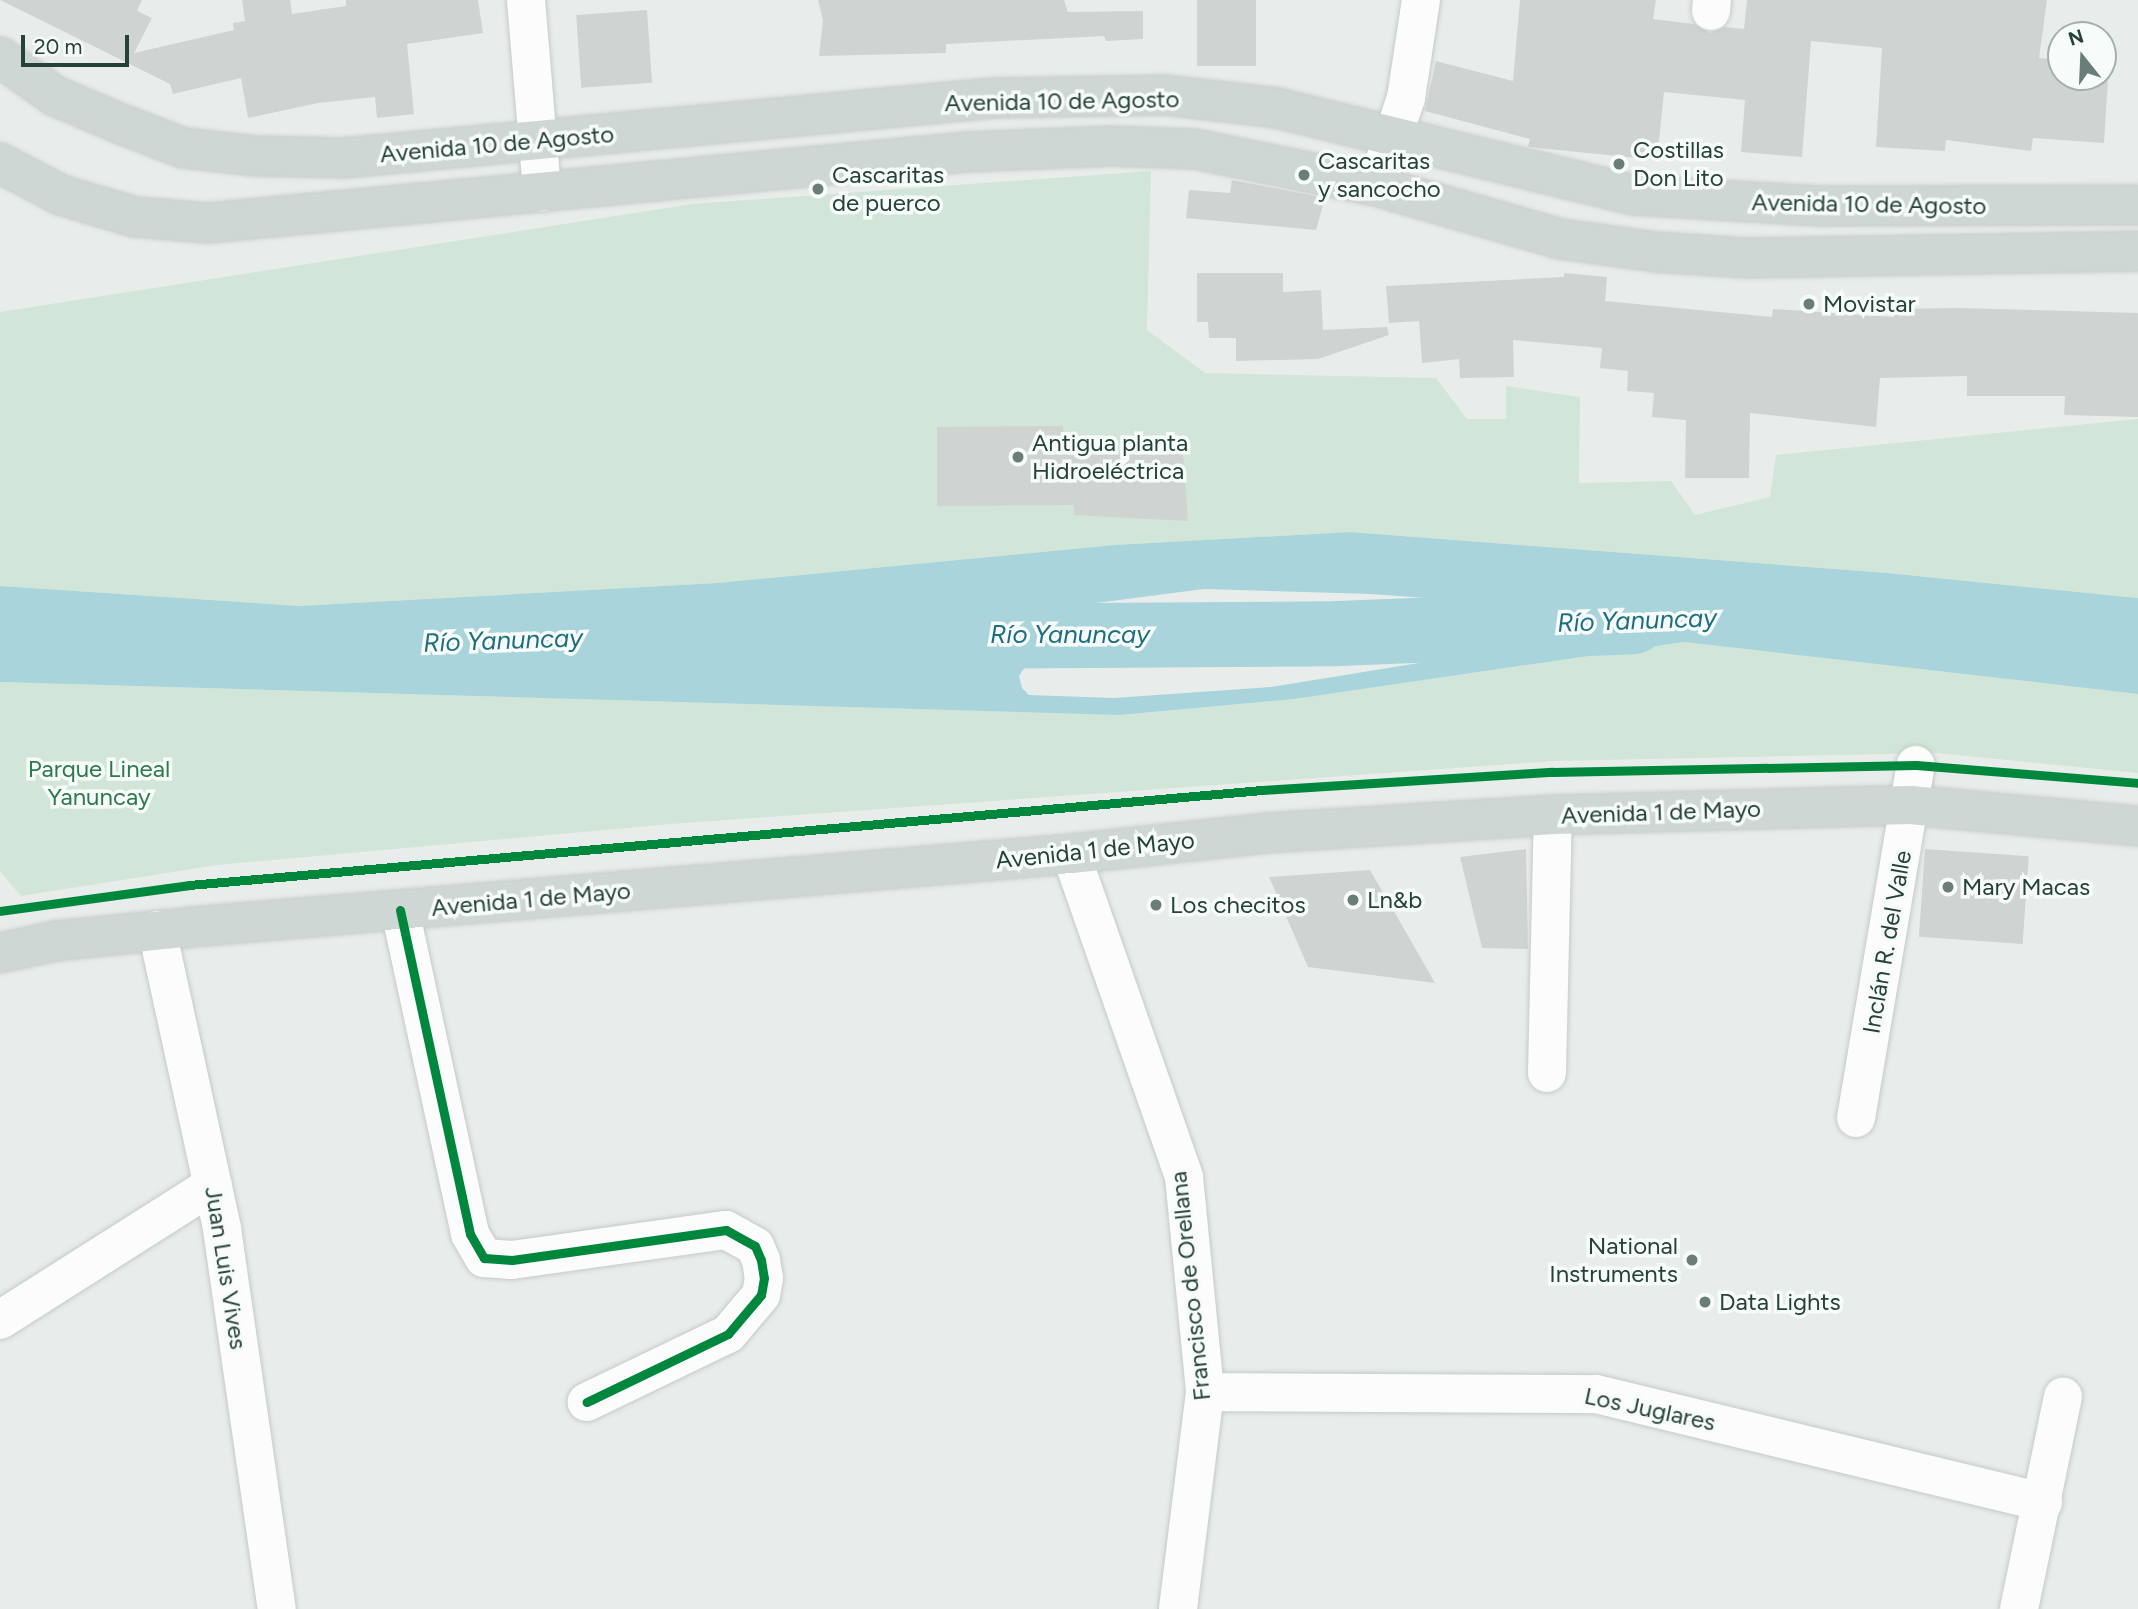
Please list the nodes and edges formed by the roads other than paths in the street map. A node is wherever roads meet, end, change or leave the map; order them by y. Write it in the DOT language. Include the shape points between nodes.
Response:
graph roads {
  1 [pos="526,0"];
  2 [pos="1421,0"];
  3 [pos="0,57"];
  4 [pos="1396,138"];
  5 [pos="537,141"];
  6 [pos="0,163"];
  7 [pos="1376,186"];
  8 [pos="542,192"];
  9 [pos="2138,205"];
  10 [pos="2138,251"];
  11 [pos="1916,765"];
  12 [pos="1910,806"];
  13 [pos="1553,815"];
  14 [pos="2138,826"];
  15 [pos="1072,854"];
  16 [pos="400,911"];
  17 [pos="157,930"];
  18 [pos="0,938"];
  19 [pos="54,941"];
  20 [pos="0,953"];
  21 [pos="1547,1073"];
  22 [pos="1856,1118"];
  23 [pos="213,1185"];
  24 [pos="0,1320"];
  25 [pos="1205,1392"];
  26 [pos="2063,1396"];
  27 [pos="587,1402"];
  28 [pos="2043,1502"];
  29 [pos="277,1609"];
  30 [pos="1178,1609"];
  31 [pos="2019,1609"];
  1 -- 5 [label="street"];
  2 -- 4 [label="street"];
  3 -- 5 [label="main road, Avenida 10 de Agosto" via="55,96 184,148 344,158"];
  4 -- 5 [label="main road, Avenida 10 de Agosto" via="1277,108 1165,95 993,98"];
  4 -- 7 [label="street"];
  4 -- 9 [label="main road, Avenida 10 de Agosto" via="1633,195 1819,206"];
  5 -- 8 [label="street"];
  6 -- 8 [label="main road, Avenida 10 de Agosto" via="61,195 135,217 208,223"];
  7 -- 8 [label="main road, Avenida 10 de Agosto" via="1195,149 1111,146 966,152"];
  7 -- 10 [label="main road, Avenida 10 de Agosto" via="1561,239 1656,252 1747,258"];
  11 -- 12 [label="street, Inclán R. del Valle"];
  12 -- 13 [label="main road, Avenida 1 de Mayo"];
  12 -- 14 [label="main road, Avenida 1 de Mayo"];
  12 -- 22 [label="street, Inclán R. del Valle"];
  13 -- 15 [label="main road, Avenida 1 de Mayo" via="1266,832"];
  13 -- 21 [label="street"];
  15 -- 16 [label="main road, Avenida 1 de Mayo"];
  15 -- 25 [label="street, Francisco de Orellana" via="1184,1177"];
  16 -- 17 [label="main road, Avenida 1 de Mayo"];
  16 -- 27 [label="street" via="470,1234 484,1258 512,1260 726,1230 755,1246 761,1260 761,1295 728,1334"];
  17 -- 19 [label="main road, Avenida 1 de Mayo"];
  17 -- 23 [label="street, Juan Luis Vives"];
  18 -- 19 [label="main road, Avenida 1 de Mayo"];
  19 -- 20 [label="main road, Avenida 1 de Mayo"];
  23 -- 24 [label="street"];
  23 -- 29 [label="street, Juan Luis Vives"];
  25 -- 28 [label="street, Los Juglares" via="1596,1394"];
  25 -- 30 [label="street, Francisco de Orellana"];
  26 -- 28 [label="street"];
  28 -- 31 [label="street"];
}
